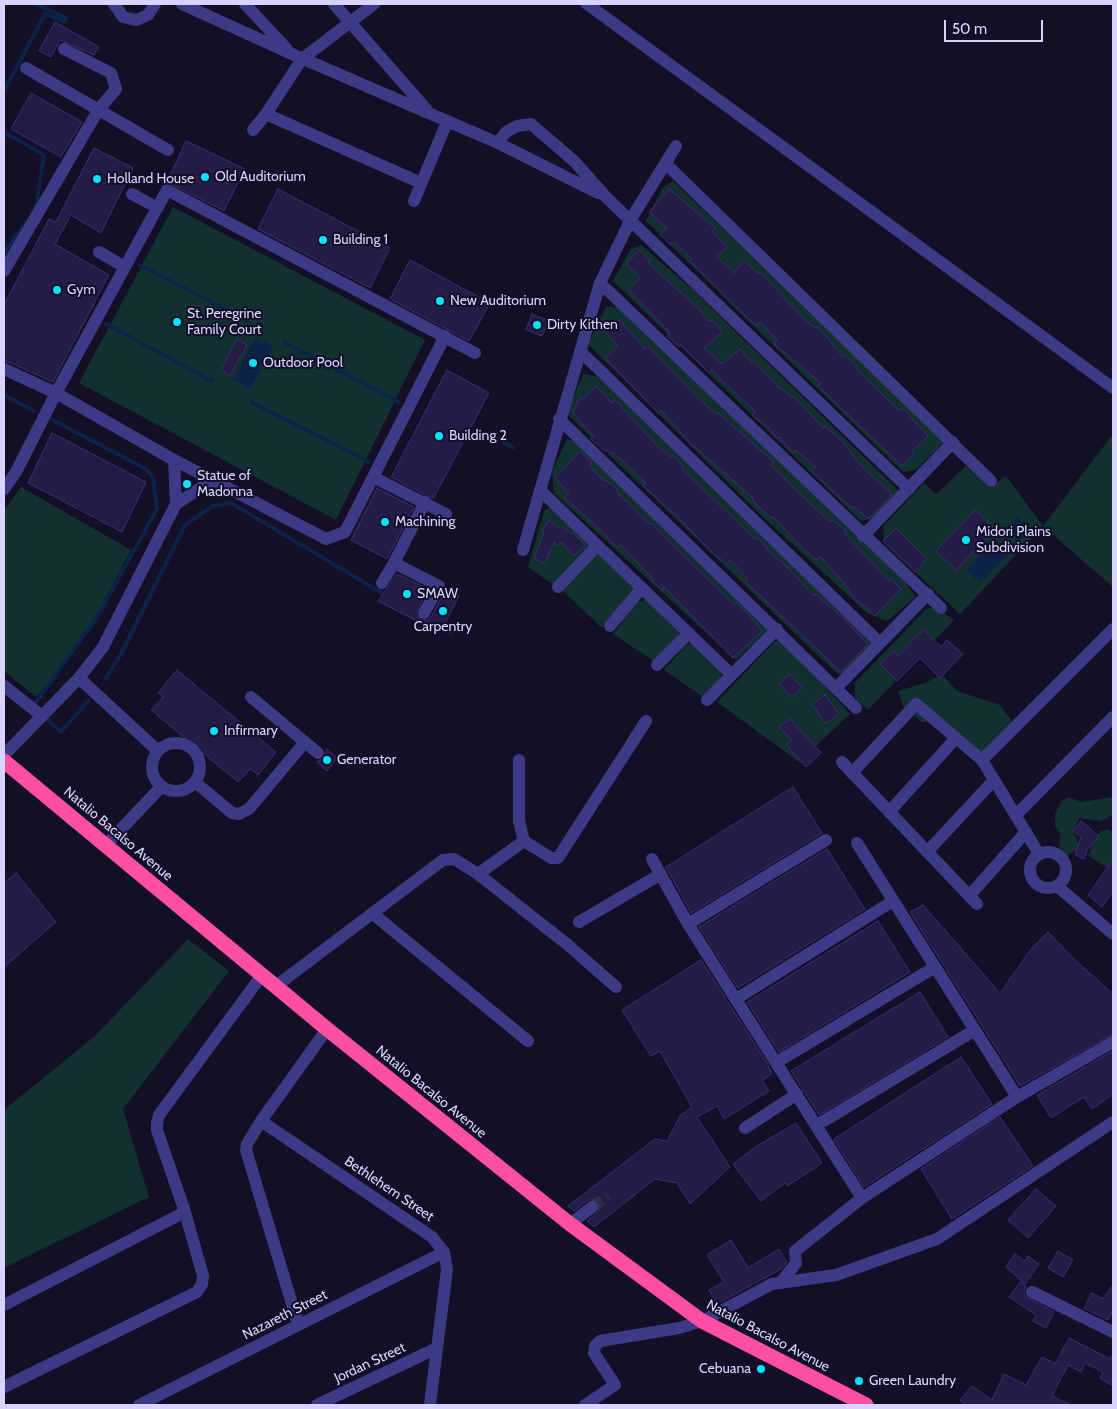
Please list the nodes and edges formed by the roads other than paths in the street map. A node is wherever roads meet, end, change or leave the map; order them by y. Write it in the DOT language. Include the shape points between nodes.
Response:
graph roads {
  1 [pos="114,4"];
  2 [pos="155,4"];
  3 [pos="182,4"];
  4 [pos="245,4"];
  5 [pos="334,4"];
  6 [pos="374,4"];
  7 [pos="587,4"];
  8 [pos="351,22"];
  9 [pos="64,49"];
  10 [pos="297,56"];
  11 [pos="26,68"];
  12 [pos="99,109"];
  13 [pos="266,114"];
  14 [pos="430,114"];
  15 [pos="448,122"];
  16 [pos="253,130"];
  17 [pos="498,143"];
  18 [pos="676,146"];
  19 [pos="168,150"];
  20 [pos="666,164"];
  21 [pos="421,183"];
  22 [pos="132,194"];
  23 [pos="606,197"];
  24 [pos="414,201"];
  25 [pos="158,208"];
  26 [pos="631,219"];
  27 [pos="99,252"];
  28 [pos="125,267"];
  29 [pos="4,271"];
  30 [pos="600,283"];
  31 [pos="445,336"];
  32 [pos="580,350"];
  33 [pos="475,353"];
  34 [pos="4,369"];
  35 [pos="1113,388"];
  36 [pos="56,393"];
  37 [pos="559,419"];
  38 [pos="953,442"];
  39 [pos="174,460"];
  40 [pos="373,477"];
  41 [pos="213,480"];
  42 [pos="992,481"];
  43 [pos="908,489"];
  44 [pos="4,490"];
  45 [pos="540,490"];
  46 [pos="425,502"];
  47 [pos="176,504"];
  48 [pos="446,514"];
  49 [pos="864,536"];
  50 [pos="597,546"];
  51 [pos="523,550"];
  52 [pos="394,563"];
  53 [pos="382,583"];
  54 [pos="558,587"];
  55 [pos="642,588"];
  56 [pos="928,594"];
  57 [pos="942,608"];
  58 [pos="424,613"];
  59 [pos="610,626"];
  60 [pos="777,629"];
  61 [pos="1113,629"];
  62 [pos="689,633"];
  63 [pos="880,643"];
  64 [pos="657,665"];
  65 [pos="731,674"];
  66 [pos="79,678"];
  67 [pos="4,686"];
  68 [pos="837,687"];
  69 [pos="251,697"];
  70 [pos="707,700"];
  71 [pos="856,708"];
  72 [pos="42,716"];
  73 [pos="1113,717"];
  74 [pos="646,722"];
  75 [pos="956,738"];
  76 [pos="305,742"];
  77 [pos="158,751"];
  78 [pos="318,753"];
  79 [pos="4,755"];
  80 [pos="520,760"];
  81 [pos="982,760"];
  82 [pos="4,761"];
  83 [pos="842,762"];
  84 [pos="852,773"];
  85 [pos="994,780"];
  86 [pos="195,782"];
  87 [pos="162,786"];
  88 [pos="889,812"];
  89 [pos="1016,815"];
  90 [pos="1026,832"];
  91 [pos="826,840"];
  92 [pos="524,841"];
  93 [pos="857,843"];
  94 [pos="106,845"];
  95 [pos="927,852"];
  96 [pos="1039,854"];
  97 [pos="652,860"];
  98 [pos="478,874"];
  99 [pos="661,874"];
  100 [pos="1057,886"];
  101 [pos="893,901"];
  102 [pos="372,913"];
  103 [pos="579,922"];
  104 [pos="688,924"];
  105 [pos="1113,934"];
  106 [pos="935,967"];
  107 [pos="262,975"];
  108 [pos="276,986"];
  109 [pos="616,988"];
  110 [pos="736,999"];
  111 [pos="327,1029"];
  112 [pos="975,1030"];
  113 [pos="528,1041"];
  114 [pos="1113,1042"];
  115 [pos="777,1062"];
  116 [pos="797,1094"];
  117 [pos="1017,1097"];
  118 [pos="261,1121"];
  119 [pos="1113,1122"];
  120 [pos="817,1125"];
  121 [pos="746,1128"];
  122 [pos="862,1198"];
  123 [pos="592,1208"];
  124 [pos="185,1212"];
  125 [pos="570,1224"];
  126 [pos="444,1252"];
  127 [pos="782,1281"];
  128 [pos="1032,1292"];
  129 [pos="4,1305"];
  130 [pos="702,1321"];
  131 [pos="298,1324"];
  132 [pos="1113,1332"];
  133 [pos="437,1348"];
  134 [pos="4,1387"];
  135 [pos="430,1404"];
  136 [pos="139,1405"];
  137 [pos="316,1405"];
  138 [pos="585,1405"];
  139 [pos="866,1405"];
  1 -- 2 [label="street" via="123,17 136,20 148,15"];
  3 -- 10 [label="street"];
  4 -- 10 [label="street"];
  5 -- 8 [label="street"];
  6 -- 8 [label="street"];
  7 -- 35 [label="street"];
  8 -- 10 [label="street"];
  8 -- 14 [label="street"];
  9 -- 12 [label="street" via="111,73 116,89"];
  10 -- 13 [label="street"];
  10 -- 14 [label="street"];
  11 -- 12 [label="street"];
  12 -- 19 [label="street"];
  12 -- 29 [label="street"];
  13 -- 16 [label="street"];
  13 -- 21 [label="street"];
  14 -- 15 [label="street"];
  15 -- 17 [label="street"];
  15 -- 21 [label="street"];
  17 -- 23 [label="street"];
  17 -- 23 [label="street" via="506,132 531,124 574,161"];
  18 -- 20 [label="street"];
  20 -- 26 [label="street"];
  20 -- 38 [label="street"];
  21 -- 24 [label="street"];
  22 -- 25 [label="street"];
  23 -- 26 [label="street"];
  25 -- 28 [label="street"];
  25 -- 31 [label="street" via="168,190"];
  26 -- 30 [label="street"];
  26 -- 43 [label="street"];
  27 -- 28 [label="street"];
  28 -- 36 [label="street"];
  30 -- 32 [label="street"];
  30 -- 49 [label="street"];
  31 -- 33 [label="street"];
  31 -- 40 [label="street"];
  32 -- 37 [label="street"];
  32 -- 63 [label="street"];
  34 -- 36 [label="street"];
  36 -- 39 [label="street"];
  36 -- 44 [label="street"];
  37 -- 45 [label="street"];
  37 -- 60 [label="street"];
  38 -- 42 [label="street"];
  38 -- 43 [label="street"];
  39 -- 41 [label="street"];
  39 -- 47 [label="street"];
  40 -- 41 [label="street" via="345,532 326,539"];
  40 -- 46 [label="street"];
  41 -- 47 [label="street"];
  43 -- 49 [label="street"];
  45 -- 50 [label="street"];
  45 -- 51 [label="street"];
  46 -- 48 [label="street"];
  46 -- 52 [label="street"];
  47 -- 66 [label="street" via="103,648"];
  49 -- 56 [label="street"];
  50 -- 54 [label="street"];
  50 -- 55 [label="street"];
  52 -- 53 [label="street"];
  52 -- 58 [label="street" via="440,586"];
  55 -- 59 [label="street"];
  55 -- 62 [label="street"];
  56 -- 57 [label="street"];
  56 -- 63 [label="street"];
  60 -- 65 [label="street"];
  60 -- 68 [label="street"];
  61 -- 81 [label="street"];
  62 -- 64 [label="street"];
  62 -- 65 [label="street"];
  63 -- 68 [label="street"];
  65 -- 70 [label="street"];
  66 -- 72 [label="street"];
  66 -- 77 [label="street"];
  67 -- 72 [label="street"];
  68 -- 71 [label="street"];
  69 -- 76 [label="street"];
  72 -- 79 [label="street"];
  73 -- 89 [label="street"];
  74 -- 92 [label="street" via="558,858 551,858"];
  75 -- 81 [label="street"];
  75 -- 84 [label="street" via="916,704"];
  75 -- 88 [label="street"];
  76 -- 78 [label="street"];
  76 -- 86 [label="street" via="249,809 239,814 232,813"];
  77 -- 86 [label="street" via="178,743 192,749 200,768"];
  77 -- 87 [label="street" via="152,769"];
  80 -- 92 [label="street" via="519,821"];
  81 -- 85 [label="street"];
  82 -- 94 [label="highway, Natalio Bacalso Avenue"];
  83 -- 84 [label="street"];
  84 -- 88 [label="street"];
  85 -- 89 [label="street"];
  85 -- 95 [label="street"];
  86 -- 87 [label="street" via="179,791"];
  87 -- 94 [label="street"];
  88 -- 95 [label="street"];
  89 -- 90 [label="street"];
  90 -- 95 [label="street" via="973,900"];
  90 -- 96 [label="street"];
  91 -- 104 [label="street"];
  92 -- 98 [label="street"];
  93 -- 101 [label="street"];
  94 -- 107 [label="highway, Natalio Bacalso Avenue"];
  96 -- 100 [label="street" via="1048,852 1064,862 1064,880"];
  96 -- 100 [label="street" via="1032,861 1032,879 1048,889"];
  97 -- 99 [label="street"];
  98 -- 102 [label="street" via="454,859 443,860"];
  98 -- 109 [label="street" via="568,945"];
  99 -- 103 [label="street"];
  99 -- 104 [label="street"];
  100 -- 105 [label="street"];
  101 -- 106 [label="street"];
  101 -- 110 [label="street"];
  102 -- 108 [label="street"];
  102 -- 113 [label="street"];
  104 -- 110 [label="street"];
  106 -- 112 [label="street"];
  106 -- 115 [label="street"];
  107 -- 108 [label="highway, Natalio Bacalso Avenue"];
  107 -- 124 [label="street" via="159,1115 156,1130"];
  108 -- 111 [label="highway, Natalio Bacalso Avenue"];
  110 -- 115 [label="street"];
  111 -- 118 [label="street"];
  111 -- 125 [label="highway, Natalio Bacalso Avenue"];
  112 -- 117 [label="street"];
  112 -- 120 [label="street"];
  114 -- 117 [label="street"];
  115 -- 116 [label="street"];
  116 -- 120 [label="street"];
  116 -- 121 [label="street"];
  117 -- 122 [label="street"];
  118 -- 126 [label="street, Bethlehem Street" via="432,1237"];
  118 -- 131 [label="street" via="247,1144 247,1157"];
  119 -- 127 [label="street" via="937,1239 836,1275"];
  120 -- 122 [label="street"];
  122 -- 127 [label="street" via="795,1251 796,1263"];
  123 -- 125 [label="street"];
  124 -- 129 [label="street"];
  124 -- 134 [label="street" via="203,1276 197,1292"];
  125 -- 130 [label="highway, Natalio Bacalso Avenue"];
  126 -- 131 [label="street, Nazareth Street"];
  126 -- 133 [label="street" via="447,1270"];
  127 -- 130 [label="street"];
  128 -- 132 [label="street"];
  130 -- 138 [label="street" via="600,1341 594,1346 594,1352 615,1385"];
  130 -- 139 [label="highway, Natalio Bacalso Avenue"];
  131 -- 136 [label="street, Nazareth Street"];
  133 -- 135 [label="street"];
  133 -- 137 [label="street, Jordan Street"];
}
